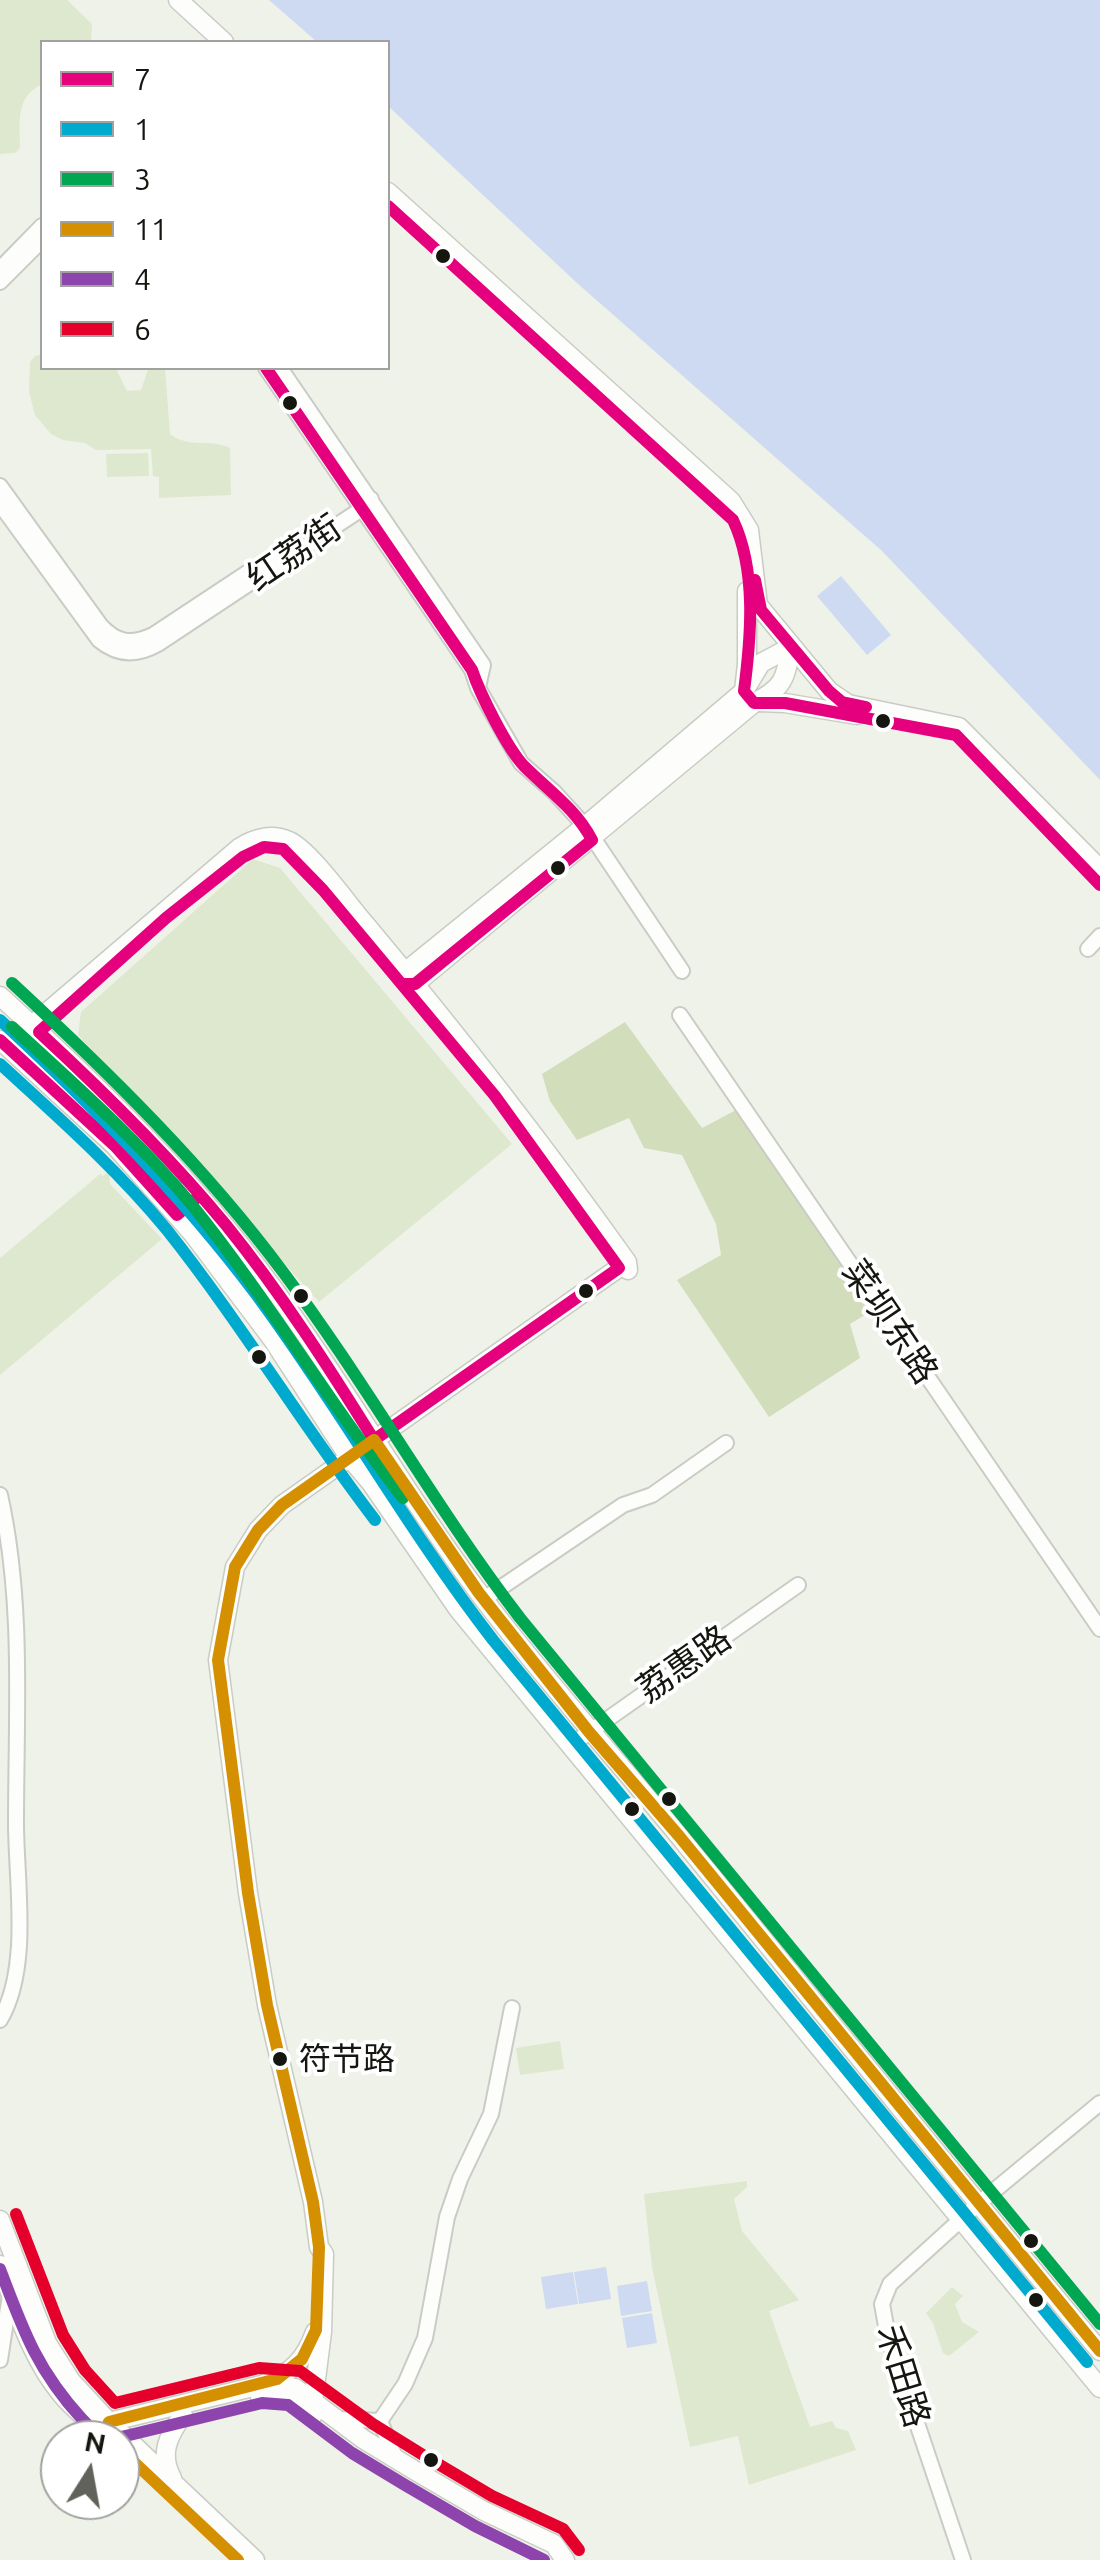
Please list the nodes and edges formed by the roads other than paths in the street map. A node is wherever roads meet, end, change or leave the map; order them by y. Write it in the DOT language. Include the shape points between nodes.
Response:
graph roads {
  1 [pos="163,0"];
  2 [pos="178,0"];
  3 [pos="207,40"];
  4 [pos="222,40"];
  5 [pos="390,194"];
  6 [pos="390,208"];
  7 [pos="40,228"];
  8 [pos="40,242"];
  9 [pos="0,269"];
  10 [pos="0,282"];
  11 [pos="267,370"];
  12 [pos="281,370"];
  13 [pos="0,486"];
  14 [pos="364,502"];
  15 [pos="0,504"];
  16 [pos="124,647"];
  17 [pos="791,647"];
  18 [pos="749,697"];
  19 [pos="589,833"];
  20 [pos="1100,869"];
  21 [pos="1100,885"];
  22 [pos="1100,936"];
  23 [pos="1088,949"];
  24 [pos="682,971"];
  25 [pos="407,980"];
  26 [pos="0,996"];
  27 [pos="680,1015"];
  28 [pos="36,1029"];
  29 [pos="0,1040"];
  30 [pos="200,1195"];
  31 [pos="216,1214"];
  32 [pos="177,1215"];
  33 [pos="193,1234"];
  34 [pos="350,1401"];
  35 [pos="323,1417"];
  36 [pos="726,1442"];
  37 [pos="377,1444"];
  38 [pos="352,1461"];
  39 [pos="0,1495"];
  40 [pos="798,1585"];
  41 [pos="484,1599"];
  42 [pos="1100,1629"];
  43 [pos="589,1732"];
  44 [pos="570,1745"];
  45 [pos="512,2008"];
  46 [pos="0,2020"];
  47 [pos="1100,2103"];
  48 [pos="978,2204"];
  49 [pos="0,2220"];
  50 [pos="960,2220"];
  51 [pos="319,2247"];
  52 [pos="0,2266"];
  53 [pos="10,2294"];
  54 [pos="316,2330"];
  55 [pos="1100,2350"];
  56 [pos="0,2360"];
  57 [pos="261,2386"];
  58 [pos="1100,2388"];
  59 [pos="310,2404"];
  60 [pos="183,2415"];
  61 [pos="92,2420"];
  62 [pos="100,2420"];
  63 [pos="336,2420"];
  64 [pos="380,2421"];
  65 [pos="140,2426"];
  66 [pos="140,2427"];
  67 [pos="140,2456"];
  68 [pos="396,2459"];
  69 [pos="140,2463"];
  70 [pos="176,2484"];
  71 [pos="238,2560"];
  72 [pos="256,2560"];
  73 [pos="563,2560"];
  74 [pos="963,2560"];
  1 -- 3 [label="main road"];
  2 -- 4 [label="main road"];
  5 -- 17 [label="main road" via="731,501 750,530 758,604"];
  6 -- 18 [label="main road" via="733,520 744,544"];
  7 -- 9 [label="street"];
  8 -- 10 [label="street"];
  11 -- 14 [label="street"];
  12 -- 14 [label="street"];
  13 -- 16 [label="street" via="101,626"];
  14 -- 16 [label="street, 红荔街" via="158,644 138,652"];
  14 -- 19 [label="street" via="483,665 478,688 521,763"];
  15 -- 16 [label="street" via="99,640 108,648"];
  17 -- 18 [label="main road" via="761,663"];
  17 -- 18 [label="main road" via="780,686"];
  17 -- 20 [label="main road" via="842,702 959,726"];
  18 -- 19 [label="main road"];
  18 -- 21 [label="main road" via="956,734"];
  19 -- 24 [label="street"];
  19 -- 25 [label="main road"];
  22 -- 23 [label="street"];
  25 -- 28 [label="main road" via="296,845 261,837 161,912"];
  25 -- 37 [label="main road" via="625,1267"];
  26 -- 28 [label="main road"];
  27 -- 42 [label="street, 菜坝东路"];
  28 -- 30 [label="main road"];
  29 -- 32 [label="main road" via="115,1146"];
  30 -- 31 [label="main road"];
  30 -- 32 [label="main road"];
  31 -- 33 [label="main road"];
  31 -- 34 [label="main road"];
  32 -- 33 [label="main road"];
  33 -- 35 [label="main road"];
  34 -- 35 [label="main road"];
  34 -- 37 [label="main road"];
  35 -- 38 [label="main road"];
  36 -- 41 [label="street"];
  37 -- 38 [label="main road"];
  37 -- 41 [label="main road"];
  38 -- 44 [label="main road" via="458,1609"];
  38 -- 51 [label="main road" via="267,1517 235,1568 219,1648 248,1893"];
  39 -- 46 [label="street" via="16,1605 19,1739 18,1947"];
  40 -- 43 [label="street, 荔惠路"];
  41 -- 43 [label="main road"];
  43 -- 44 [label="street, 荔惠路"];
  43 -- 48 [label="main road"];
  44 -- 50 [label="main road"];
  45 -- 64 [label="street" via="491,2114 447,2217 425,2338"];
  47 -- 48 [label="street, 禾田路"];
  48 -- 50 [label="street, 禾田路"];
  48 -- 55 [label="main road"];
  49 -- 62 [label="main road" via="46,2343"];
  50 -- 58 [label="main road"];
  50 -- 74 [label="street, 禾田路" via="890,2284 882,2304"];
  51 -- 54 [label="main road"];
  51 -- 59 [label="main road" via="324,2294"];
  52 -- 53 [label="main road"];
  53 -- 56 [label="street"];
  53 -- 61 [label="main road" via="50,2378"];
  54 -- 57 [label="main road" via="294,2367"];
  54 -- 59 [label="main road"];
  57 -- 59 [label="main road" via="288,2386"];
  57 -- 65 [label="main road"];
  59 -- 60 [label="main road" via="270,2396"];
  59 -- 63 [label="main road"];
  59 -- 73 [label="main road" via="357,2447 479,2520 538,2540"];
  60 -- 66 [label="main road"];
  60 -- 70 [label="main road" via="165,2454"];
  63 -- 64 [label="street"];
  63 -- 68 [label="main road"];
  64 -- 68 [label="street"];
  67 -- 70 [label="main road"];
  68 -- 73 [label="main road" via="554,2544"];
  69 -- 71 [label="main road"];
  70 -- 72 [label="main road"];
}
